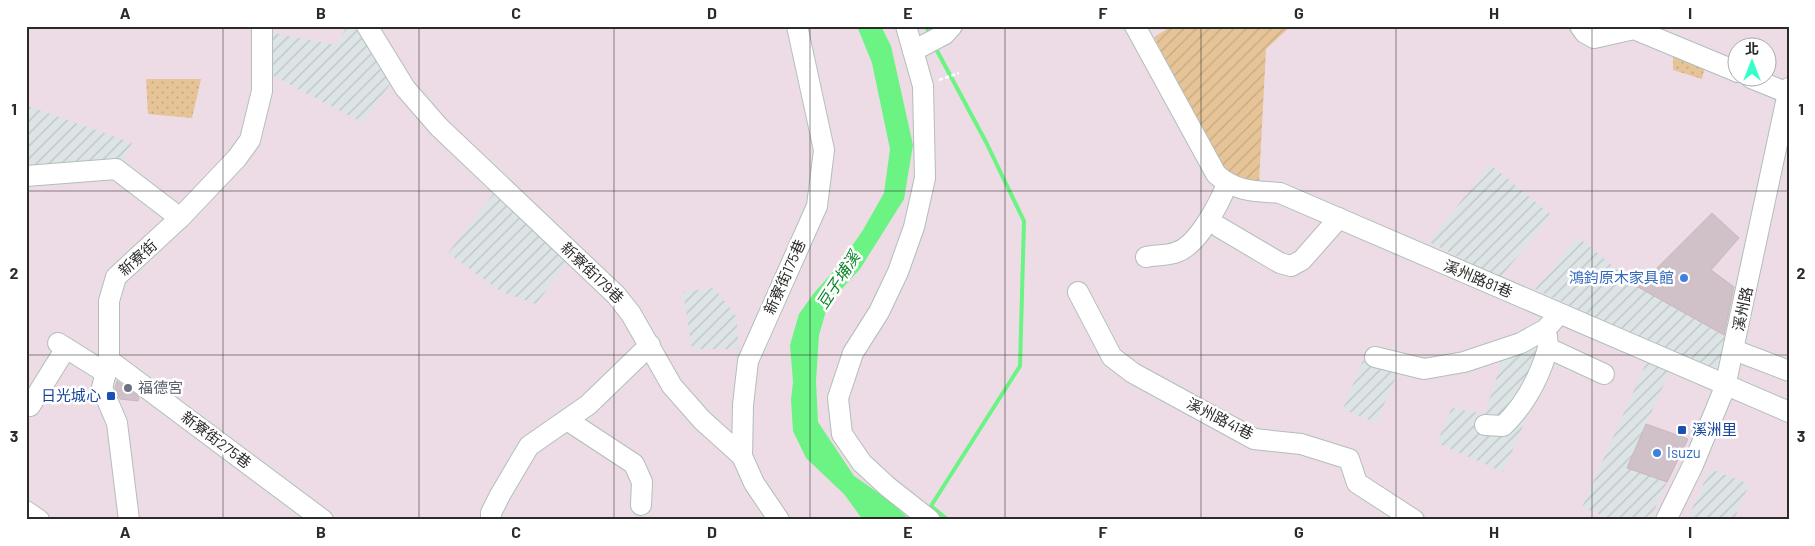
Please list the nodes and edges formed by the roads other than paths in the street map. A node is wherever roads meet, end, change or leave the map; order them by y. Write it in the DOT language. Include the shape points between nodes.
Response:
graph roads {
  1 [pos="262,26"];
  2 [pos="367,26"];
  3 [pos="797,26"];
  4 [pos="906,26"];
  5 [pos="1135,26"];
  6 [pos="1580,26"];
  7 [pos="933,40"];
  8 [pos="1728,68"];
  9 [pos="1788,91"];
  10 [pos="26,176"];
  11 [pos="1227,184"];
  12 [pos="180,218"];
  13 [pos="1339,218"];
  14 [pos="1219,227"];
  15 [pos="1146,257"];
  16 [pos="1078,292"];
  17 [pos="1559,314"];
  18 [pos="1547,339"];
  19 [pos="650,345"];
  20 [pos="1734,350"];
  21 [pos="1374,357"];
  22 [pos="107,366"];
  23 [pos="1789,371"];
  24 [pos="1604,374"];
  25 [pos="1725,387"];
  26 [pos="30,406"];
  27 [pos="1789,412"];
  28 [pos="568,420"];
  29 [pos="1485,425"];
  30 [pos="742,456"];
  31 [pos="641,505"];
  32 [pos="26,511"];
  33 [pos="39,520"];
  34 [pos="130,520"];
  35 [pos="323,520"];
  36 [pos="491,520"];
  37 [pos="779,520"];
  38 [pos="930,520"];
  39 [pos="1414,520"];
  40 [pos="1666,520"];
  1 -- 12 [label="street, 新寮街" via="262,91 250,140"];
  2 -- 19 [label="street, 新寮街179巷" via="405,88 439,127 616,294"];
  3 -- 30 [label="street, 新寮街175巷" via="824,150 822,168 817,206 748,361"];
  4 -- 7 [label="street"];
  5 -- 11 [label="street" via="1216,174"];
  6 -- 8 [label="street" via="1594,38 1634,29"];
  7 -- 38 [label="street" via="923,86 925,178 914,228 879,312 853,353 838,398 842,434 862,463"];
  9 -- 20 [label="street, 溪州路"];
  10 -- 12 [label="street" via="116,169"];
  11 -- 13 [label="street, 溪州路81巷" via="1240,190 1280,193"];
  11 -- 15 [label="street" via="1218,206 1186,246 1177,252"];
  12 -- 22 [label="street, 新寮街" via="116,277 109,301"];
  13 -- 14 [label="street" via="1302,260 1291,266 1280,263"];
  13 -- 17 [label="street, 溪州路81巷"];
  16 -- 39 [label="street, 溪州路41巷" via="1112,357 1134,373 1254,439 1301,444 1349,460 1357,483"];
  17 -- 18 [label="street"];
  17 -- 25 [label="street, 溪州路81巷"];
  18 -- 21 [label="street" via="1521,343 1464,362 1424,369"];
  18 -- 24 [label="street"];
  18 -- 29 [label="street" via="1541,373 1516,414 1503,426"];
  19 -- 28 [label="street"];
  19 -- 30 [label="street, 新寮街179巷" via="672,386 702,420"];
  20 -- 23 [label="street"];
  20 -- 25 [label="street, 溪州路"];
  22 -- 26 [label="street, 新寮街275巷" via="62,346"];
  22 -- 34 [label="street, 新寮街" via="102,388 117,423"];
  22 -- 35 [label="street, 新寮街275巷"];
  25 -- 27 [label="street, 溪州路81巷"];
  25 -- 40 [label="street, 溪州路"];
  28 -- 31 [label="street" via="634,464 642,482"];
  28 -- 36 [label="street" via="529,446 491,513"];
  30 -- 37 [label="street, 新寮街175巷" via="754,483"];
  32 -- 33 [label="street"];
}
